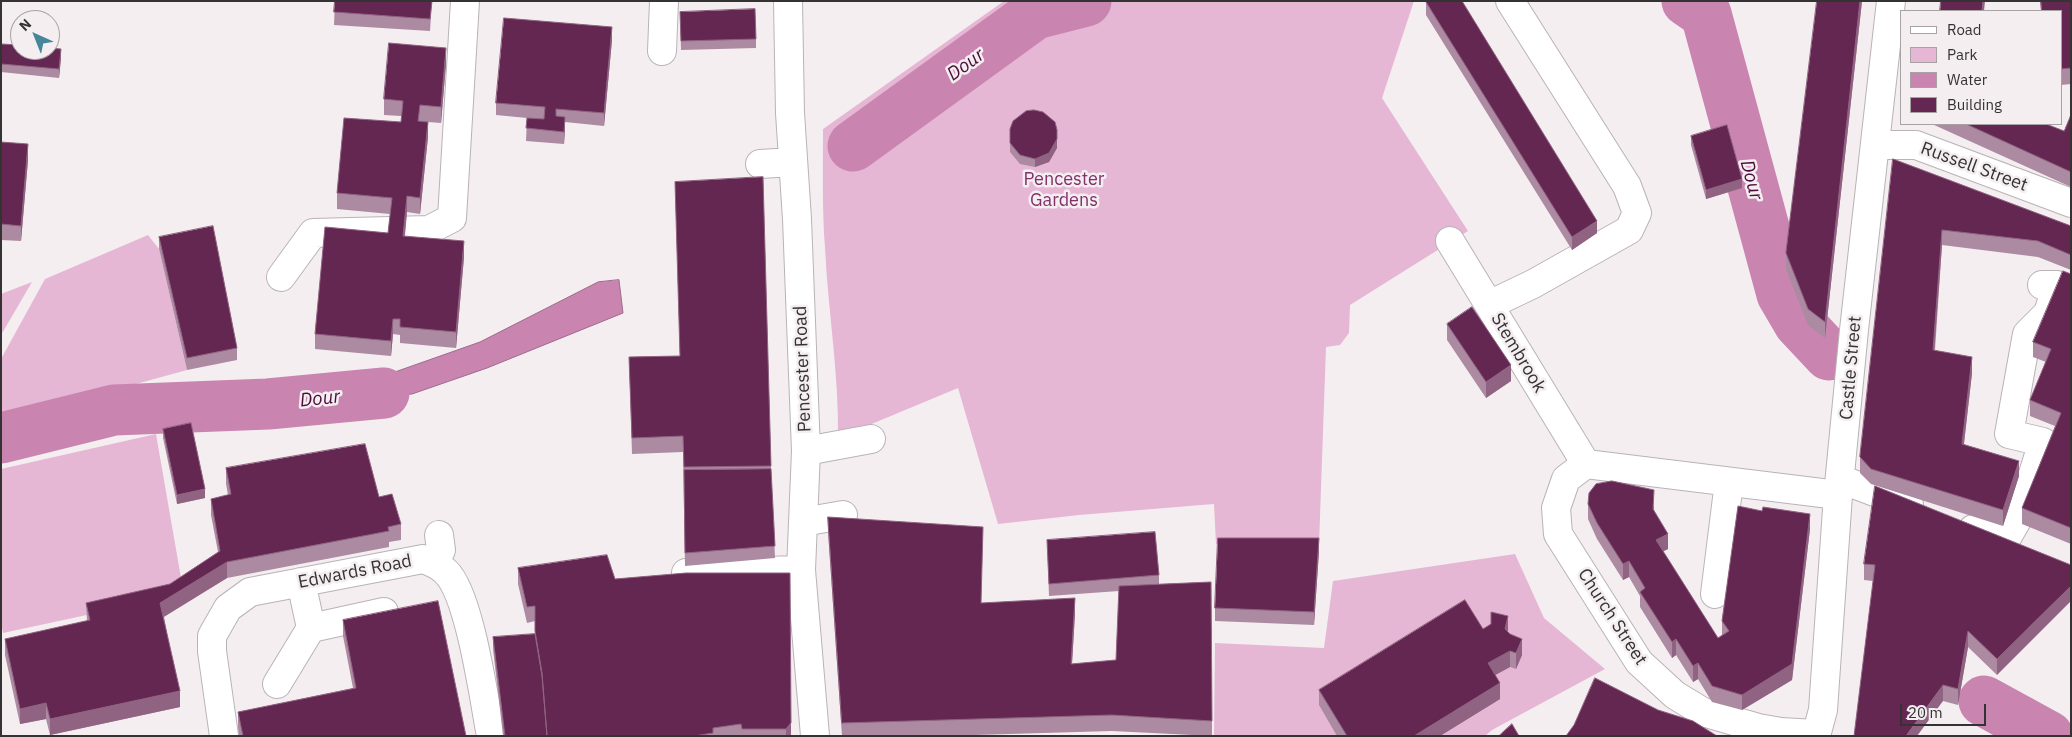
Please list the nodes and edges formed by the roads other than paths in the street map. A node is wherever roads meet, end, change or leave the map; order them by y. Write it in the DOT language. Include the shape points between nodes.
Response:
graph roads {
  1 [pos="465,1"];
  2 [pos="664,1"];
  3 [pos="788,1"];
  4 [pos="1510,1"];
  5 [pos="1891,1"];
  6 [pos="662,51"];
  7 [pos="1875,145"];
  8 [pos="760,164"];
  9 [pos="794,167"];
  10 [pos="2071,203"];
  11 [pos="1450,242"];
  12 [pos="281,277"];
  13 [pos="2042,285"];
  14 [pos="1489,305"];
  15 [pos="872,439"];
  16 [pos="806,450"];
  17 [pos="1586,464"];
  18 [pos="1729,482"];
  19 [pos="1839,487"];
  20 [pos="843,515"];
  21 [pos="803,522"];
  22 [pos="439,535"];
  23 [pos="435,563"];
  24 [pos="801,570"];
  25 [pos="686,573"];
  26 [pos="301,582"];
  27 [pos="1715,594"];
  28 [pos="384,612"];
  29 [pos="311,628"];
  30 [pos="276,684"];
  31 [pos="1816,735"];
  32 [pos="224,736"];
  33 [pos="491,736"];
  34 [pos="815,736"];
  1 -- 12 [label="street" via="452,218 429,230 313,233"];
  2 -- 6 [label="street"];
  3 -- 9 [label="street, Pencester Road"];
  4 -- 14 [label="street" via="1627,186 1637,213 1629,230"];
  5 -- 7 [label="street, Castle Street"];
  7 -- 10 [label="street, Russell Street" via="1916,145"];
  7 -- 19 [label="street, Castle Street"];
  8 -- 9 [label="street"];
  9 -- 16 [label="street, Pencester Road"];
  11 -- 14 [label="street, Stembrook"];
  13 -- 19 [label="street" via="2057,285 2048,313 2027,334 2009,434 2043,442 2020,515 2005,541 1941,517"];
  14 -- 17 [label="street, Stembrook"];
  15 -- 16 [label="street"];
  16 -- 21 [label="street, Pencester Road"];
  17 -- 18 [label="street"];
  17 -- 31 [label="street, Church Street" via="1566,479 1556,508 1558,534 1639,662 1675,695 1703,712 1758,728"];
  18 -- 19 [label="street"];
  18 -- 27 [label="street"];
  19 -- 31 [label="street, Castle Street" via="1828,664 1823,710"];
  20 -- 21 [label="street"];
  21 -- 24 [label="street, Pencester Road"];
  22 -- 23 [label="street" via="441,550"];
  23 -- 26 [label="street, Edwards Road" via="423,559 410,560"];
  23 -- 33 [label="street, Edwards Road" via="447,572 464,605"];
  24 -- 25 [label="street"];
  24 -- 34 [label="street, Pencester Road"];
  26 -- 29 [label="street"];
  26 -- 32 [label="street, Edwards Road" via="250,592 228,608 212,636"];
  28 -- 29 [label="street"];
  29 -- 30 [label="street"];
}
